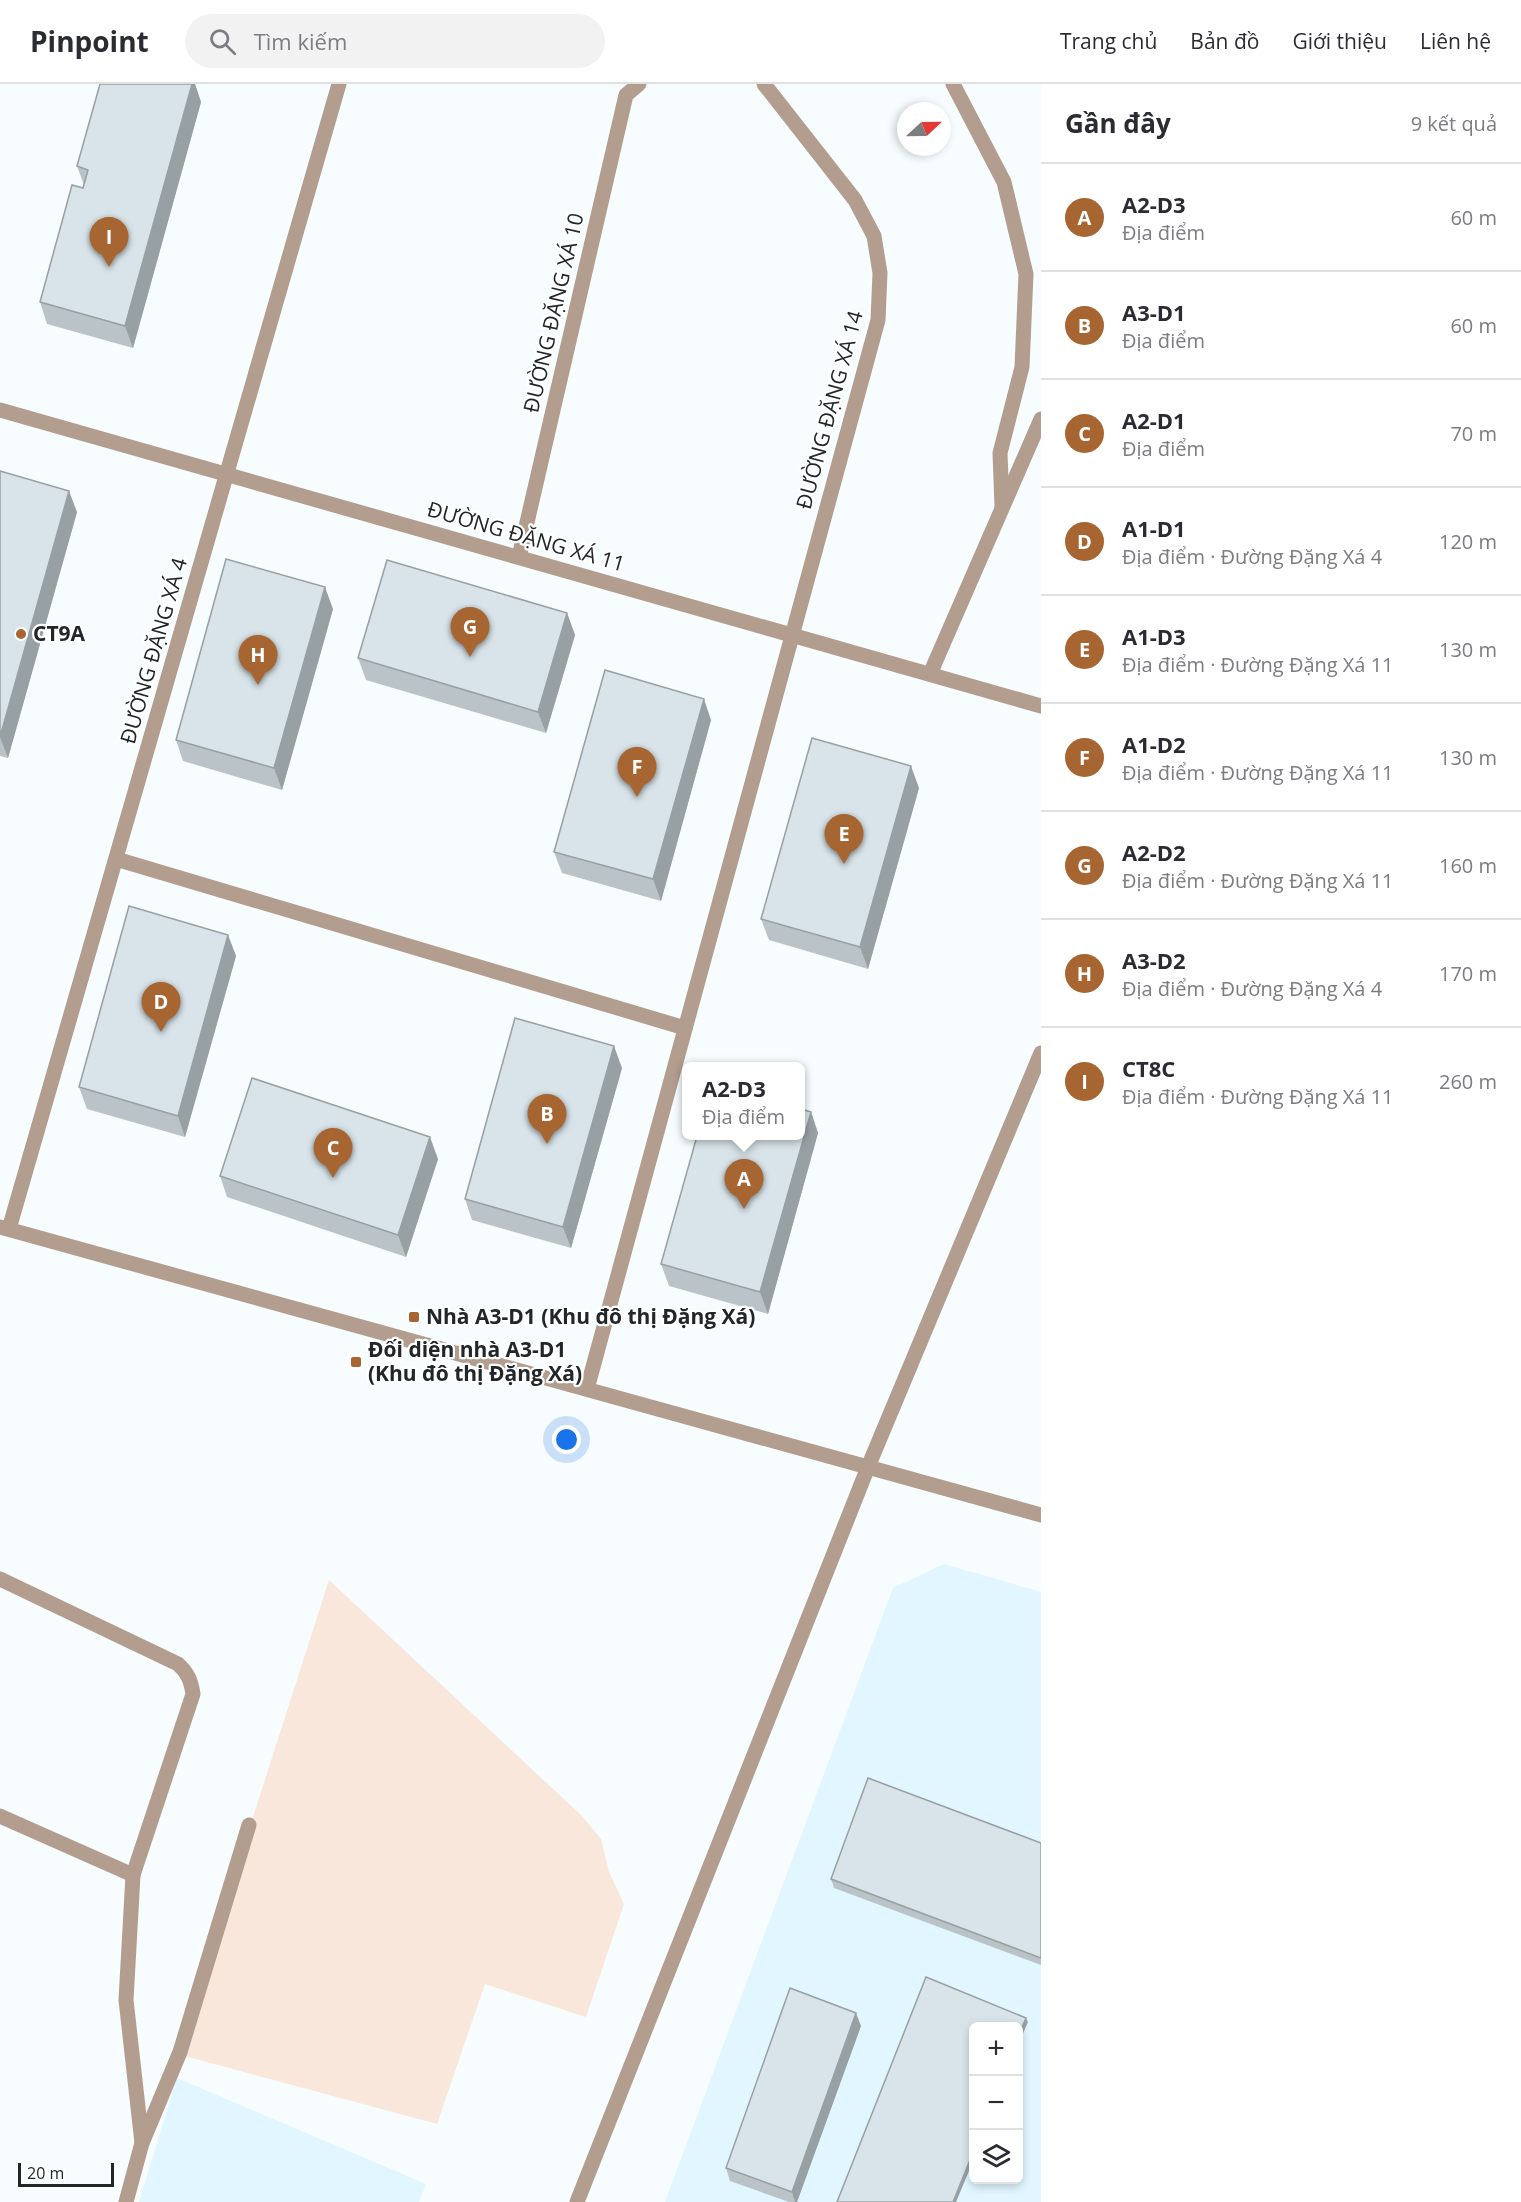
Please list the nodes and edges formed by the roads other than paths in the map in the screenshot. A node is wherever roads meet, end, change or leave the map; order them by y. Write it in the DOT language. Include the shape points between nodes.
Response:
graph roads {
  1 [pos="339,84"];
  2 [pos="639,84"];
  3 [pos="764,84"];
  4 [pos="953,84"];
  5 [pos="0,410"];
  6 [pos="1041,419"];
  7 [pos="227,474"];
  8 [pos="1002,507"];
  9 [pos="519,557"];
  10 [pos="792,635"];
  11 [pos="930,674"];
  12 [pos="1041,706"];
  13 [pos="116,859"];
  14 [pos="685,1028"];
  15 [pos="1041,1053"];
  16 [pos="5,1228"];
  17 [pos="587,1389"];
  18 [pos="868,1467"];
  19 [pos="1041,1515"];
  20 [pos="0,1579"];
  21 [pos="0,1816"];
  22 [pos="249,1825"];
  23 [pos="133,1875"];
  24 [pos="142,2143"];
  25 [pos="126,2202"];
  26 [pos="577,2202"];
  1 -- 7 [label="street, ĐƯỜNG ĐẶNG XÁ 4"];
  2 -- 9 [label="street, ĐƯỜNG ĐẶNG XÁ 10" via="626,96"];
  3 -- 10 [label="street, ĐƯỜNG ĐẶNG XÁ 14" via="855,200 874,236 880,273 878,320"];
  4 -- 8 [label="street" via="1004,182 1026,274 1022,367 1000,453"];
  5 -- 7 [label="street, ĐƯỜNG ĐẶNG XÁ 11"];
  6 -- 8 [label="street"];
  7 -- 9 [label="street, ĐƯỜNG ĐẶNG XÁ 11"];
  7 -- 13 [label="street, ĐƯỜNG ĐẶNG XÁ 4"];
  8 -- 11 [label="street"];
  9 -- 10 [label="street, ĐƯỜNG ĐẶNG XÁ 11"];
  10 -- 11 [label="street, ĐƯỜNG ĐẶNG XÁ 11"];
  10 -- 14 [label="street, ĐƯỜNG ĐẶNG XÁ 14"];
  11 -- 12 [label="street, ĐƯỜNG ĐẶNG XÁ 11"];
  13 -- 14 [label="street"];
  13 -- 16 [label="street, ĐƯỜNG ĐẶNG XÁ 4"];
  14 -- 17 [label="street, ĐƯỜNG ĐẶNG XÁ 14"];
  15 -- 18 [label="street"];
  16 -- 17 [label="street"];
  17 -- 18 [label="street"];
  18 -- 19 [label="street"];
  18 -- 26 [label="street"];
  20 -- 23 [label="street" via="178,1664 187,1672 193,1694"];
  21 -- 23 [label="street"];
  22 -- 24 [label="street" via="180,2052"];
  23 -- 24 [label="street" via="126,2000"];
  24 -- 25 [label="street"];
}
